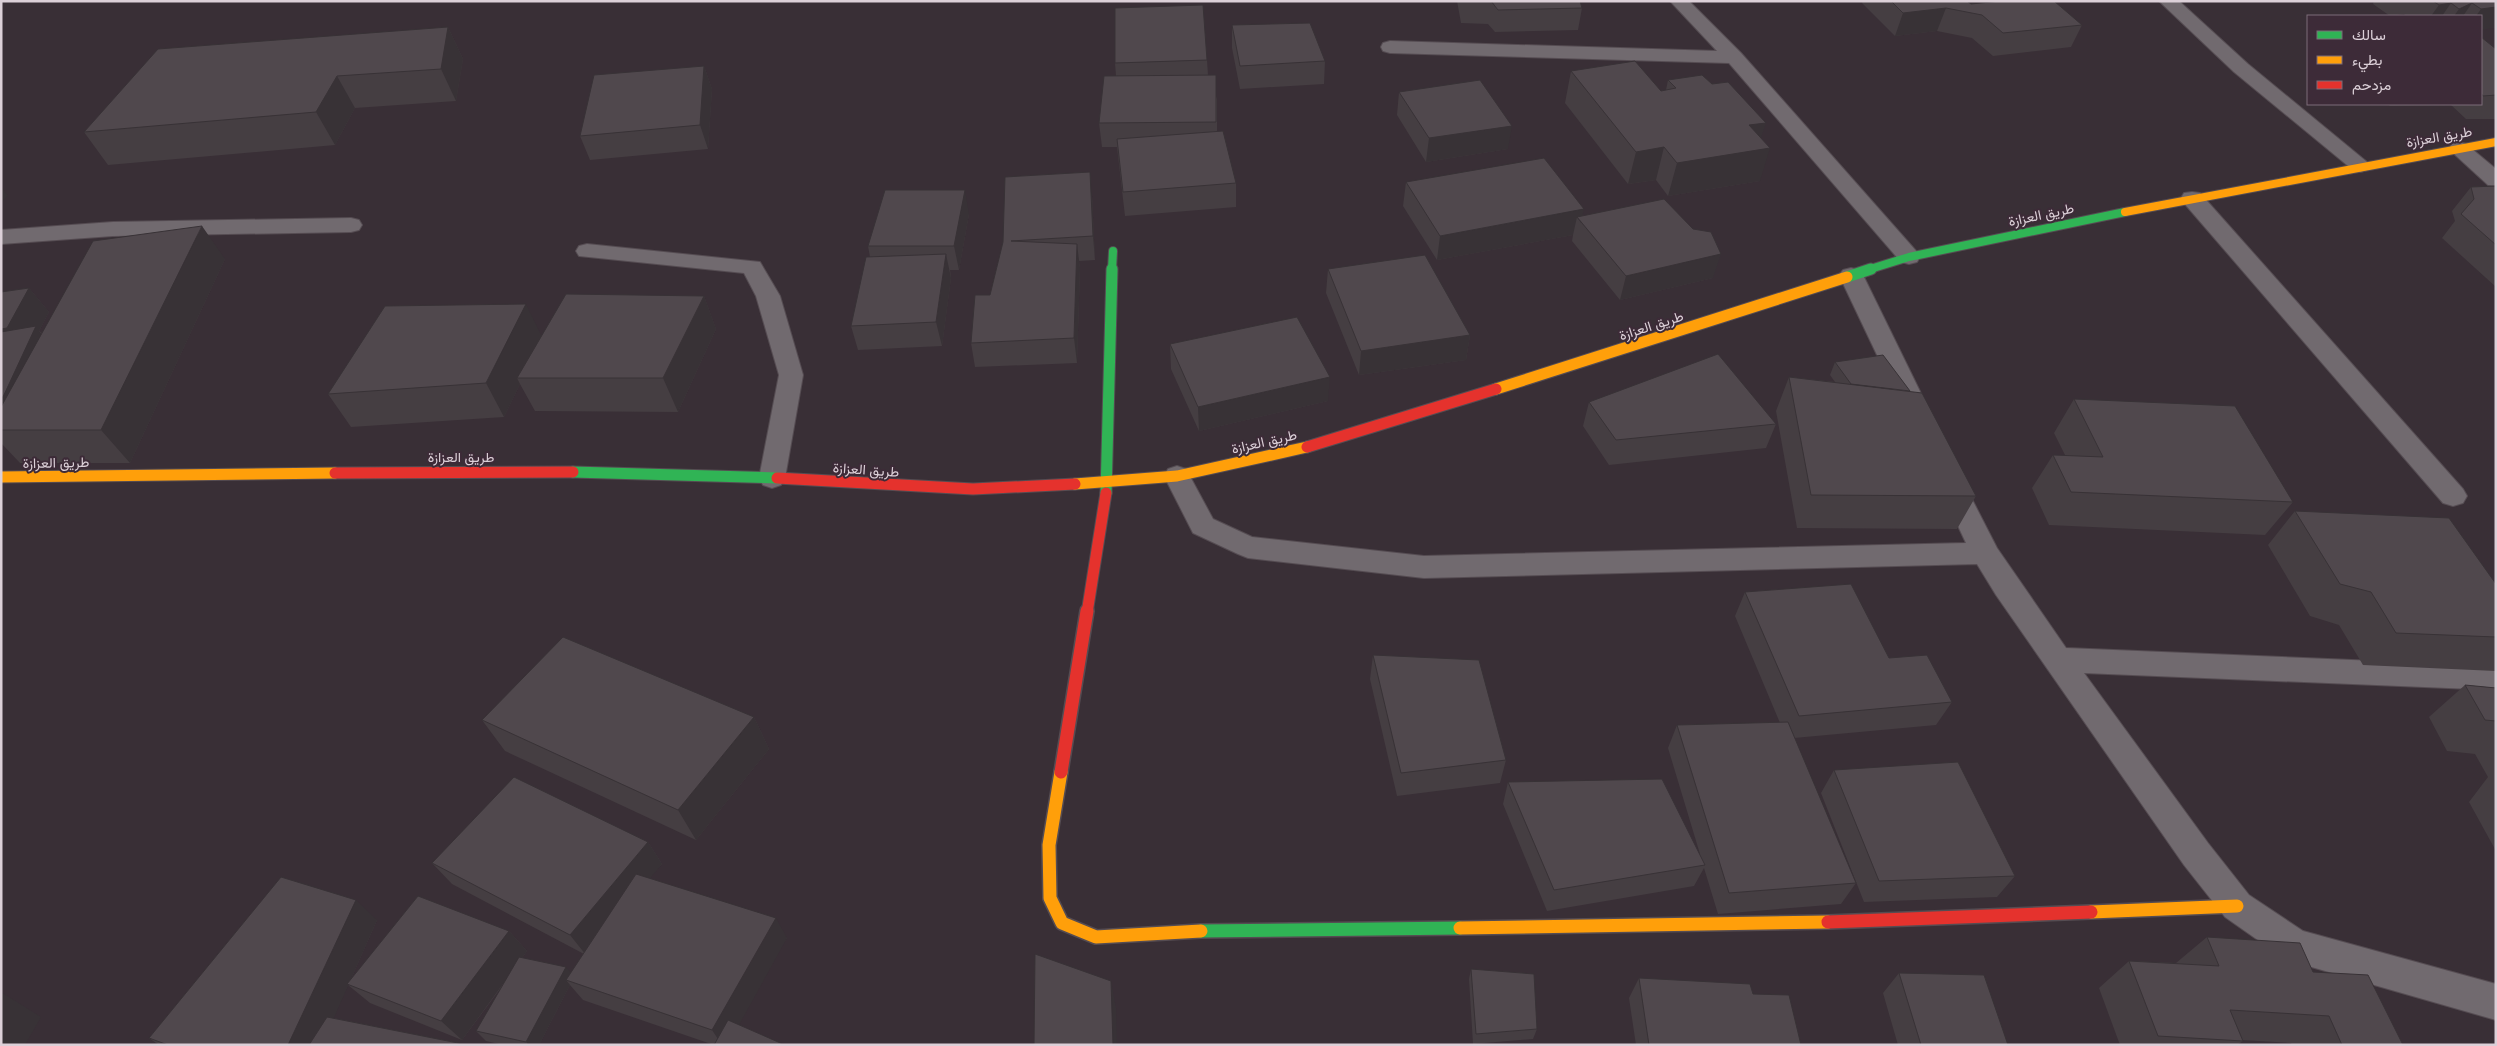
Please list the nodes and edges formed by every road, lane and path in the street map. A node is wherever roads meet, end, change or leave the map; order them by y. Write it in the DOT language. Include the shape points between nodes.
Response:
graph roads {
  1 [pos="1679,1"];
  2 [pos="2168,1"];
  3 [pos="1390,47"];
  4 [pos="1734,57"];
  5 [pos="2496,142"];
  6 [pos="2459,148"];
  7 [pos="2360,166"];
  8 [pos="2496,180"];
  9 [pos="2192,198"];
  10 [pos="351,225"];
  11 [pos="1,237"];
  12 [pos="587,251"];
  13 [pos="1112,251"];
  14 [pos="1909,257"];
  15 [pos="1851,275"];
  16 [pos="1178,476"];
  17 [pos="1,477"];
  18 [pos="772,478"];
  19 [pos="1108,484"];
  20 [pos="2453,496"];
  21 [pos="1985,553"];
  22 [pos="2058,660"];
  23 [pos="2496,678"];
  24 [pos="2237,906"];
  25 [pos="2496,1002"];
  1 -- 4 [label="street"];
  2 -- 7 [label="street" via="2241,68"];
  3 -- 4 [label="street"];
  4 -- 14 [label="street"];
  5 -- 6 [label="street, طريق العزازة"];
  6 -- 7 [label="street, طريق العزازة"];
  6 -- 8 [label="street"];
  7 -- 9 [label="street, طريق العزازة"];
  9 -- 14 [label="street, طريق العزازة"];
  9 -- 20 [label="street"];
  10 -- 11 [label="street" via="113,229"];
  12 -- 18 [label="street" via="752,267 768,296 791,375"];
  13 -- 19 [label="street"];
  14 -- 15 [label="street, طريق العزازة"];
  15 -- 16 [label="street, طريق العزازة" via="1306,447"];
  15 -- 21 [label="street"];
  16 -- 19 [label="street, طريق العزازة"];
  16 -- 21 [label="street" via="1202,526 1248,547 1424,567"];
  17 -- 18 [label="street, طريق العزازة" via="476,470"];
  18 -- 19 [label="street, طريق العزازة" via="973,489"];
  19 -- 24 [label="street" via="1049,845 1050,898 1062,923 1096,937 1169,930 1736,925"];
  21 -- 22 [label="street"];
  22 -- 23 [label="street"];
  22 -- 24 [label="street" via="2196,854"];
  24 -- 25 [label="street" via="2294,945"];
}
